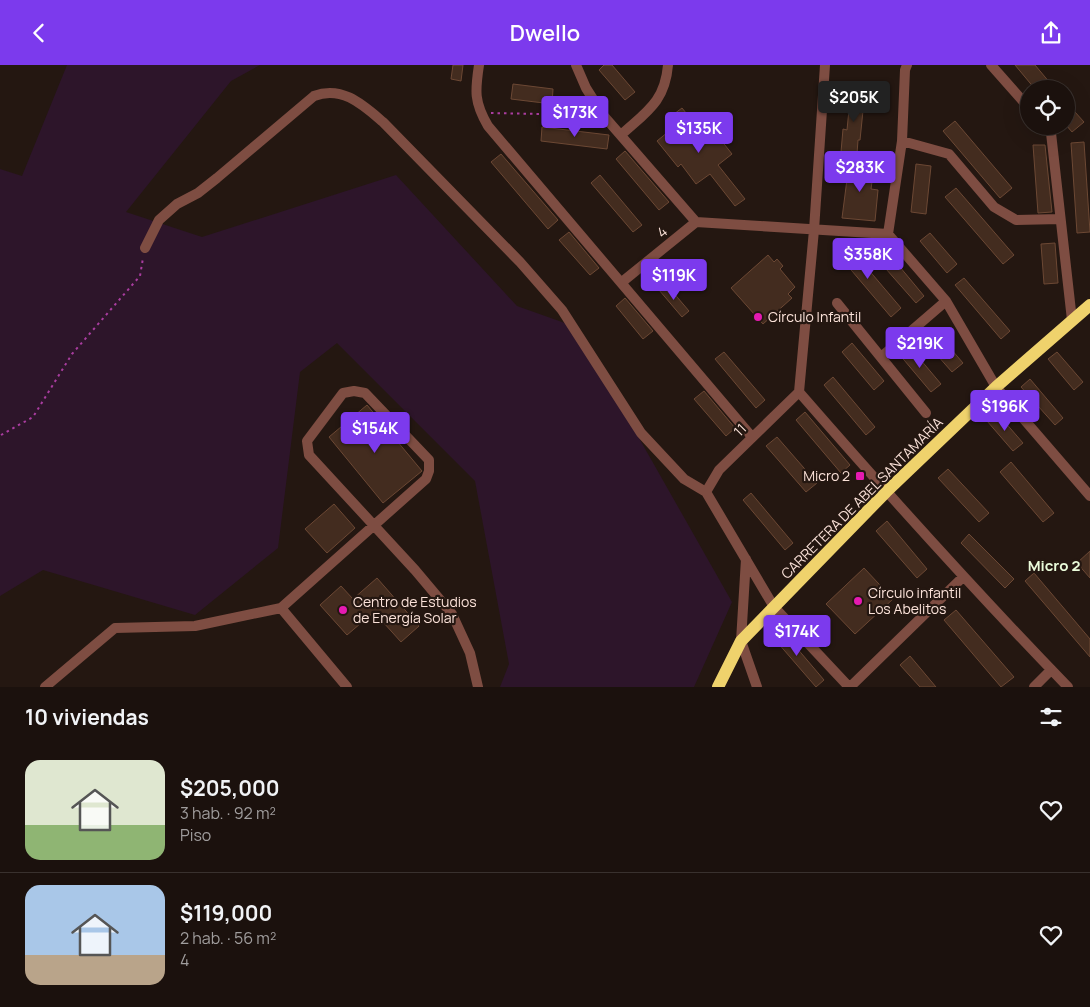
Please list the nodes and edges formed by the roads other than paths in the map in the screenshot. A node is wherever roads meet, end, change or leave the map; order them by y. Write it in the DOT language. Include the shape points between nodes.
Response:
graph roads {
  1 [pos="479,65"];
  2 [pos="576,65"];
  3 [pos="668,65"];
  4 [pos="825,65"];
  5 [pos="907,65"];
  6 [pos="991,65"];
  7 [pos="1020,98"];
  8 [pos="621,135"];
  9 [pos="1051,135"];
  10 [pos="902,141"];
  11 [pos="1060,219"];
  12 [pos="696,222"];
  13 [pos="814,230"];
  14 [pos="888,234"];
  15 [pos="145,248"];
  16 [pos="622,282"];
  17 [pos="946,301"];
  18 [pos="837,303"];
  19 [pos="1090,305"];
  20 [pos="1072,320"];
  21 [pos="880,357"];
  22 [pos="996,387"];
  23 [pos="799,392"];
  24 [pos="926,413"];
  25 [pos="752,437"];
  26 [pos="886,492"];
  27 [pos="706,493"];
  28 [pos="1090,496"];
  29 [pos="374,525"];
  30 [pos="746,559"];
  31 [pos="963,577"];
  32 [pos="774,607"];
  33 [pos="281,608"];
  34 [pos="741,641"];
  35 [pos="1051,670"];
  36 [pos="45,687"];
  37 [pos="347,687"];
  38 [pos="478,687"];
  39 [pos="718,687"];
  40 [pos="757,687"];
  41 [pos="850,687"];
  42 [pos="1034,687"];
  43 [pos="1068,687"];
  1 -- 16 [label="street" via="475,92 488,125"];
  2 -- 8 [label="street" via="603,115"];
  3 -- 8 [label="street" via="658,101"];
  4 -- 13 [label="street"];
  5 -- 10 [label="street"];
  6 -- 7 [label="street"];
  8 -- 12 [label="street"];
  9 -- 11 [label="street"];
  10 -- 11 [label="street" via="949,154 994,207 1016,220"];
  10 -- 14 [label="street"];
  11 -- 20 [label="street"];
  12 -- 13 [label="street"];
  12 -- 16 [label="street, 4"];
  13 -- 14 [label="street"];
  13 -- 23 [label="street"];
  14 -- 17 [label="street"];
  15 -- 27 [label="street" via="159,220 177,204 217,179 314,96 328,93 350,97 382,122 520,262 562,310 641,433 684,479"];
  16 -- 25 [label="street"];
  17 -- 21 [label="street"];
  17 -- 22 [label="street"];
  18 -- 21 [label="street"];
  19 -- 20 [label="main road, CARRETERA DE ABEL SANTAMARÍA"];
  20 -- 22 [label="main road, CARRETERA DE ABEL SANTAMARÍA"];
  21 -- 24 [label="street"];
  22 -- 26 [label="main road, CARRETERA DE ABEL SANTAMARÍA"];
  22 -- 28 [label="street"];
  23 -- 25 [label="street, 11"];
  23 -- 26 [label="street"];
  25 -- 27 [label="street, 11" via="719,470"];
  26 -- 31 [label="street"];
  26 -- 32 [label="main road, CARRETERA DE ABEL SANTAMARÍA"];
  27 -- 30 [label="street"];
  29 -- 29 [label="street" via="309,455 307,441 343,393 365,393 429,460 426,479"];
  29 -- 33 [label="street"];
  29 -- 38 [label="street" via="452,615 470,653"];
  30 -- 32 [label="street"];
  30 -- 34 [label="street"];
  31 -- 35 [label="street"];
  31 -- 41 [label="street"];
  32 -- 34 [label="main road, CARRETERA DE ABEL SANTAMARÍA"];
  32 -- 41 [label="street"];
  33 -- 36 [label="street" via="195,626 115,628"];
  33 -- 37 [label="street"];
  34 -- 39 [label="main road, CARRETERA DE ABEL SANTAMARÍA"];
  34 -- 40 [label="street"];
  35 -- 42 [label="street"];
  35 -- 43 [label="street"];
}
